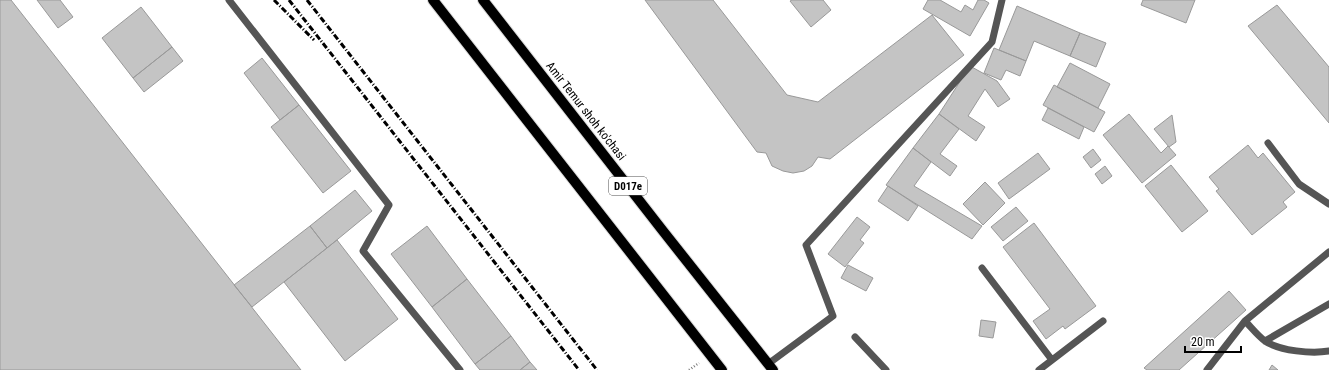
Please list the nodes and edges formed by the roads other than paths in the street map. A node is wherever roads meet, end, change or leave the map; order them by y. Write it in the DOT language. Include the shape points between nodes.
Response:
graph roads {
  1 [pos="229,0"];
  2 [pos="433,0"];
  3 [pos="483,0"];
  4 [pos="1002,0"];
  5 [pos="1268,143"];
  6 [pos="1329,204"];
  7 [pos="1329,252"];
  8 [pos="982,268"];
  9 [pos="1329,304"];
  10 [pos="1103,321"];
  11 [pos="1245,321"];
  12 [pos="855,337"];
  13 [pos="1265,341"];
  14 [pos="1329,351"];
  15 [pos="1052,360"];
  16 [pos="771,367"];
  17 [pos="460,370"];
  18 [pos="722,370"];
  19 [pos="886,370"];
  20 [pos="1039,370"];
  21 [pos="1207,370"];
  1 -- 17 [label="lane" via="389,205 364,251"];
  2 -- 18 [label="main road"];
  3 -- 16 [label="main road, Amir Temur shoh ko'chasi / D017e"];
  4 -- 16 [label="lane" via="992,42 806,245 833,316"];
  5 -- 6 [label="lane" via="1299,184"];
  7 -- 11 [label="lane"];
  8 -- 15 [label="lane"];
  9 -- 13 [label="lane"];
  10 -- 15 [label="lane"];
  11 -- 13 [label="lane"];
  11 -- 21 [label="lane"];
  12 -- 19 [label="lane"];
  13 -- 14 [label="lane" via="1301,352"];
  15 -- 20 [label="lane"];
}
